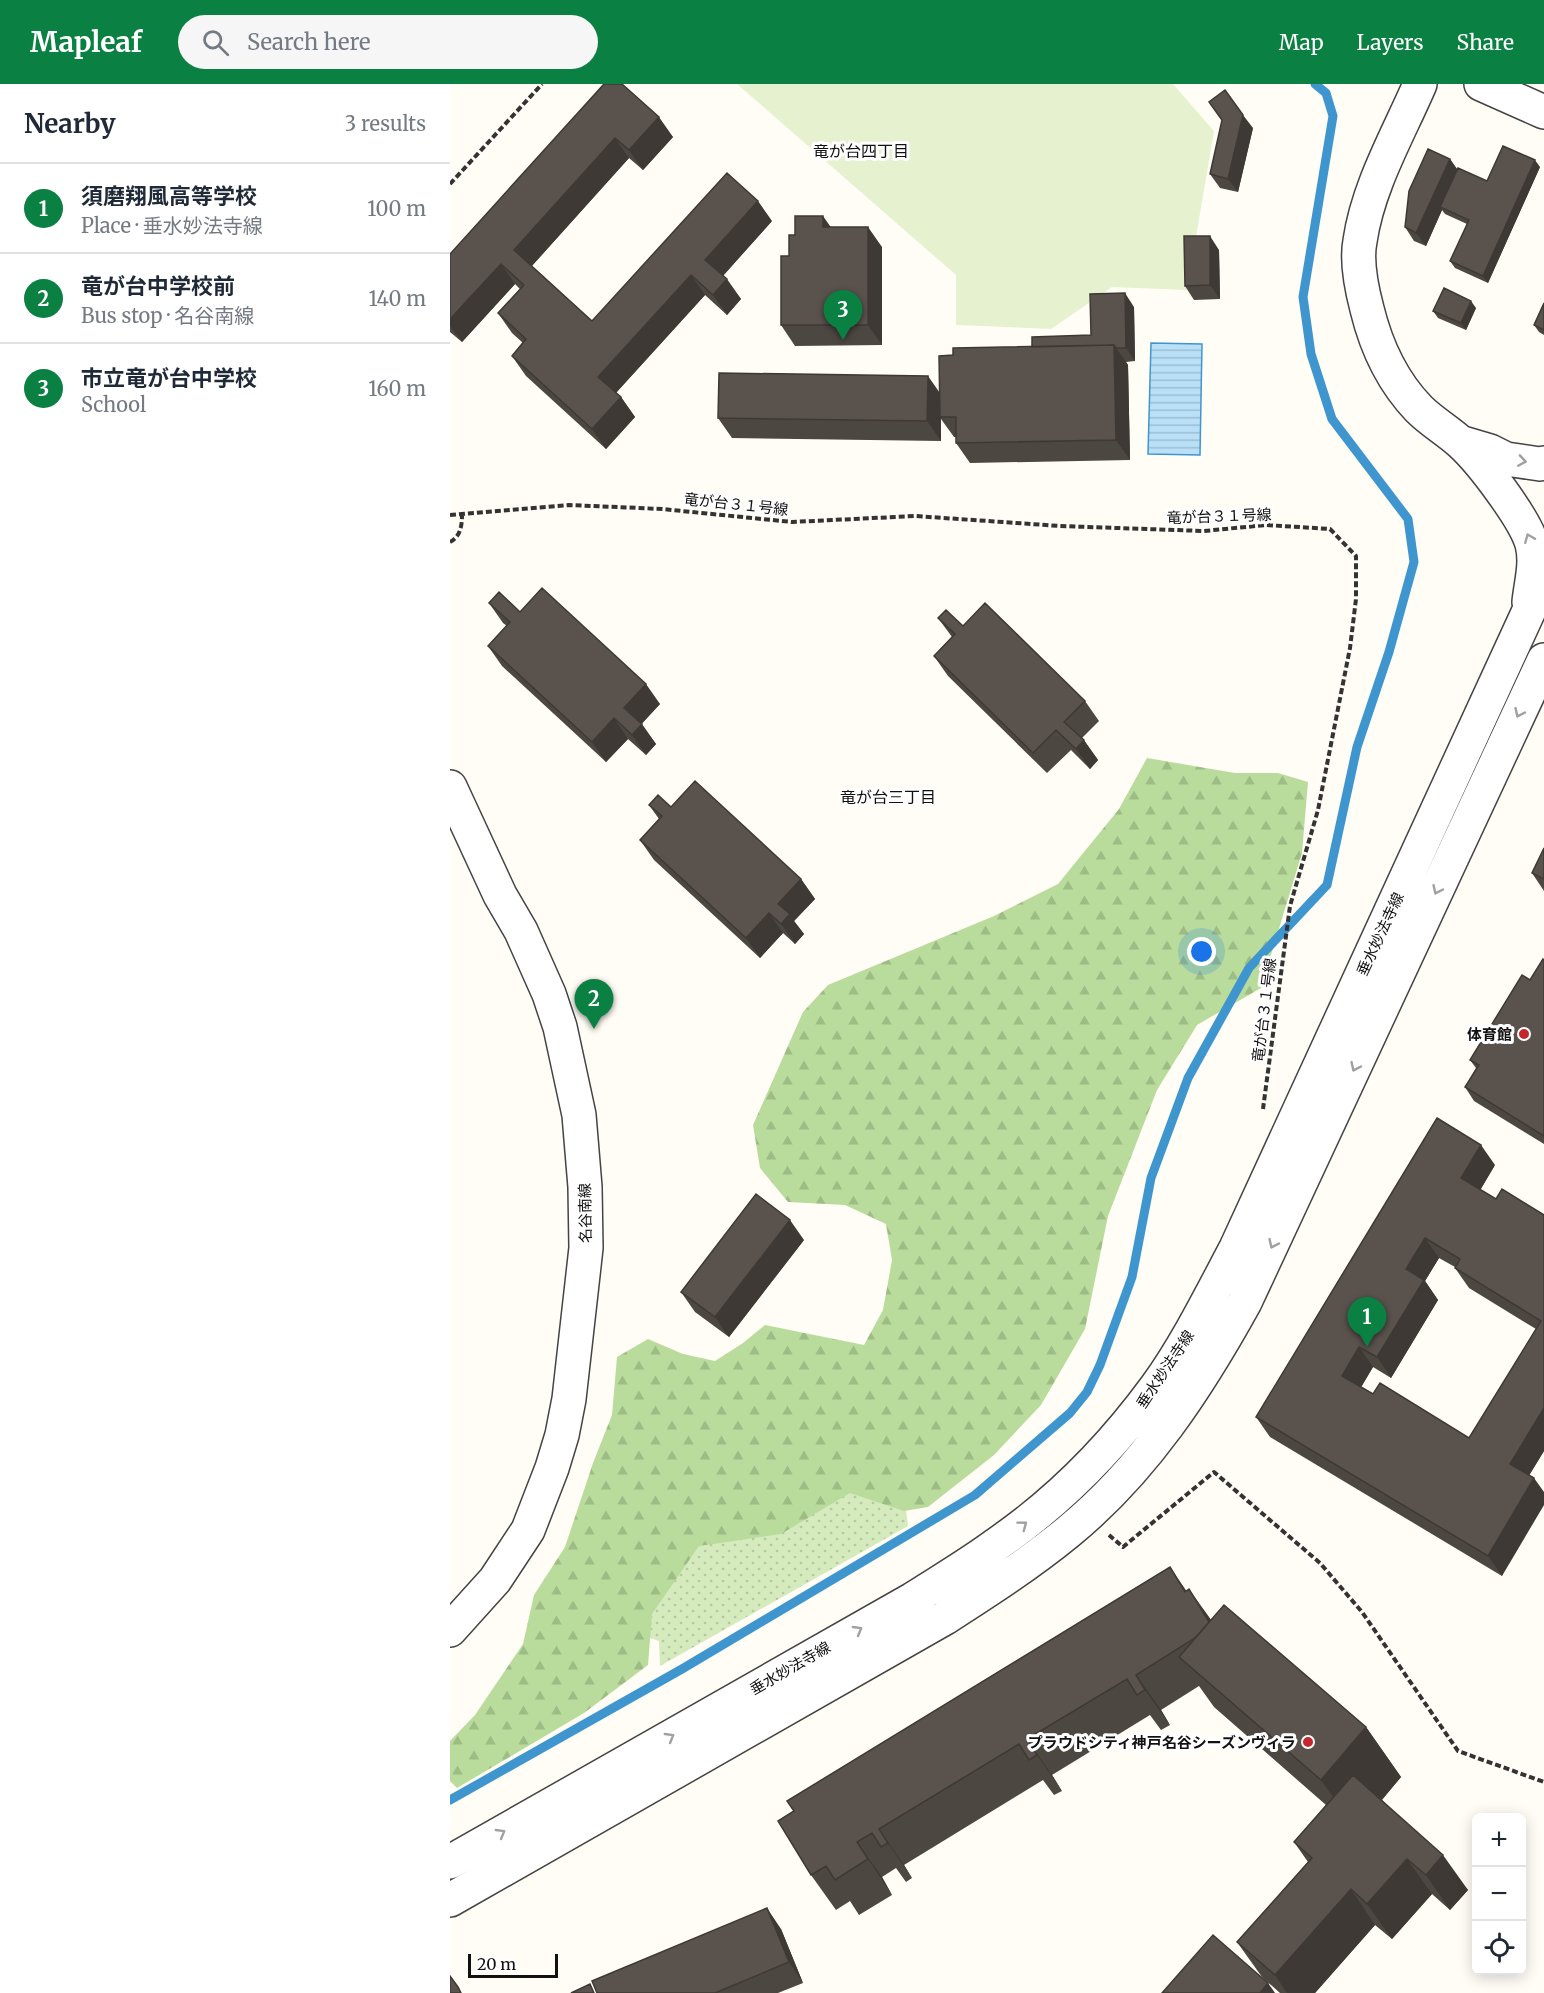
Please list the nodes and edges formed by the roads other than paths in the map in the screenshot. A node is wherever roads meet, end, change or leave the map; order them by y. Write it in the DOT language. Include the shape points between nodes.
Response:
graph roads {
  1 [pos="1420,84"];
  2 [pos="1481,84"];
  3 [pos="1544,112"];
  4 [pos="1461,443"];
  5 [pos="1544,463"];
  6 [pos="1544,578"];
  7 [pos="1527,616"];
  8 [pos="1544,660"];
  9 [pos="450,787"];
  10 [pos="450,1630"];
  11 [pos="450,1862"];
  12 [pos="450,1899"];
  1 -- 4 [label="street" via="1371,195 1359,243 1362,289 1374,337 1393,375 1419,409"];
  2 -- 3 [label="street"];
  4 -- 5 [label="street, one-way" via="1506,459"];
  7 -- 4 [label="street, one-way" via="1535,560 1531,542 1519,517"];
  6 -- 7 [label="street, 垂水妙法寺線"];
  11 -- 7 [label="street, 垂水妙法寺線, one-way" via="975,1560 1075,1480 1128,1423 1157,1386 1200,1317 1236,1248"];
  8 -- 12 [label="street, one-way" via="1245,1302 1196,1387 1125,1477 1070,1531 945,1618"];
  9 -- 10 [label="street, 名谷南線" via="526,942 560,1027 579,1115 586,1248 569,1399 552,1468 528,1530 495,1580"];
}
